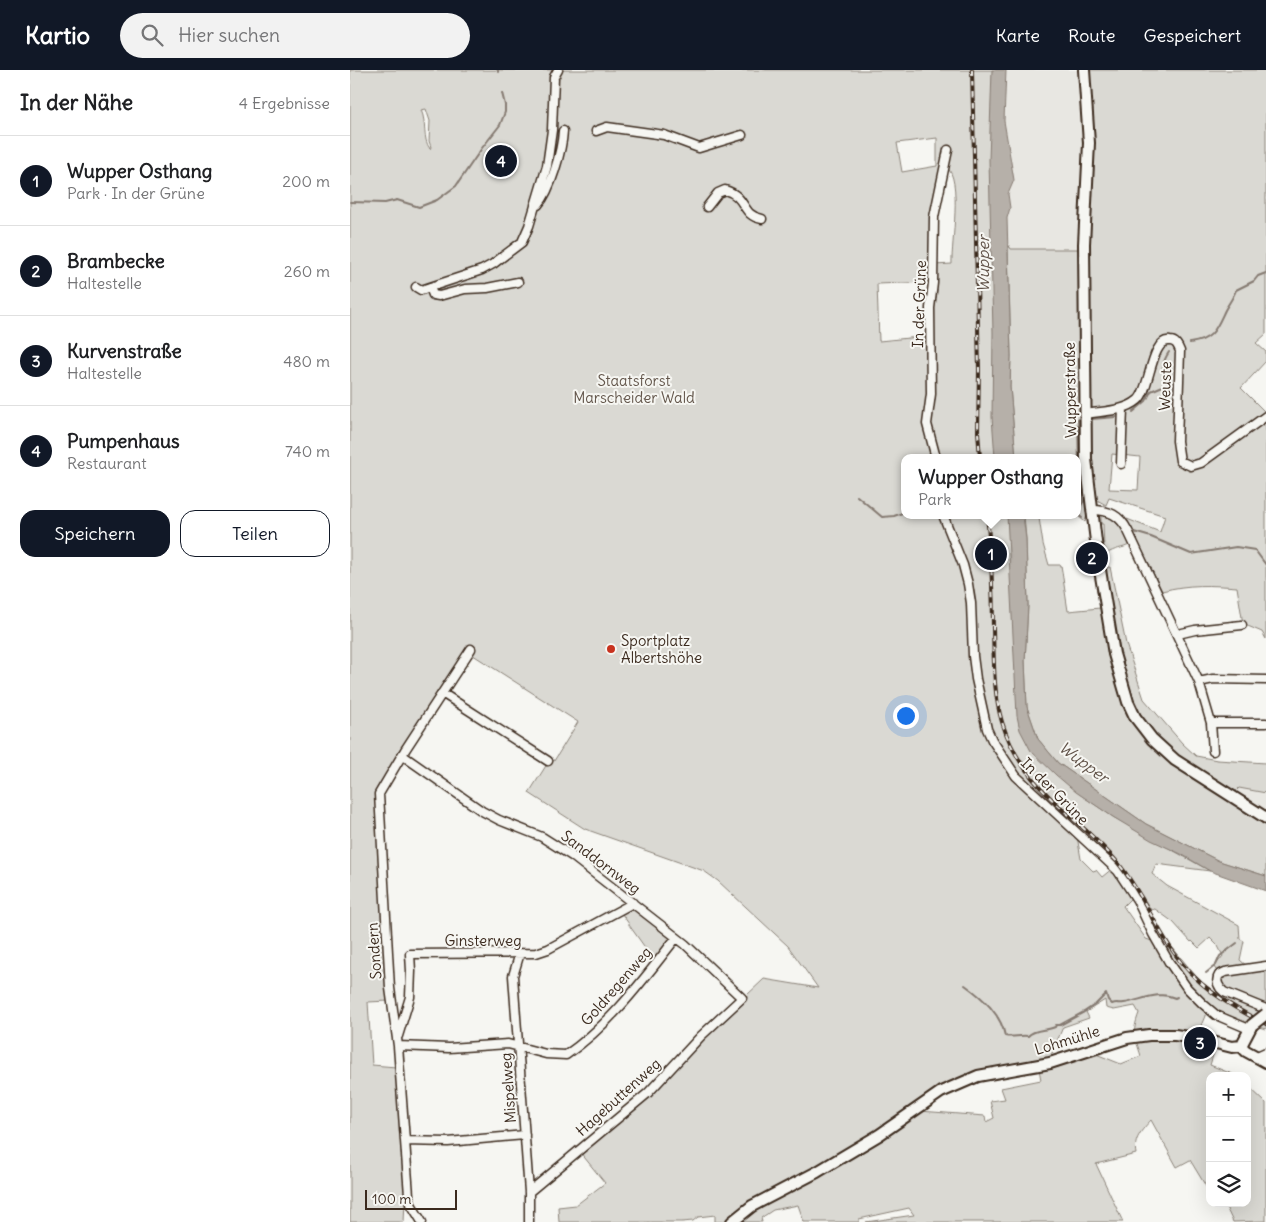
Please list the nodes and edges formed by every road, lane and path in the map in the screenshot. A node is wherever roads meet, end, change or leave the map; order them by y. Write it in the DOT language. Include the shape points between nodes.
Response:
graph roads {
  1 [pos="558,70"];
  2 [pos="1084,70"];
  3 [pos="563,131"];
  4 [pos="596,131"];
  5 [pos="742,135"];
  6 [pos="948,150"];
  7 [pos="535,205"];
  8 [pos="707,208"];
  9 [pos="762,218"];
  10 [pos="518,282"];
  11 [pos="416,287"];
  12 [pos="430,287"];
  13 [pos="1123,408"];
  14 [pos="1085,414"];
  15 [pos="1266,416"];
  16 [pos="935,454"];
  17 [pos="1121,464"];
  18 [pos="1092,510"];
  19 [pos="945,519"];
  20 [pos="1242,625"];
  21 [pos="1178,634"];
  22 [pos="471,650"];
  23 [pos="1266,680"];
  24 [pos="1199,682"];
  25 [pos="442,693"];
  26 [pos="1211,723"];
  27 [pos="1266,723"];
  28 [pos="1213,751"];
  29 [pos="402,755"];
  30 [pos="548,761"];
  31 [pos="1266,818"];
  32 [pos="632,904"];
  33 [pos="676,938"];
  34 [pos="520,953"];
  35 [pos="1266,966"];
  36 [pos="742,998"];
  37 [pos="1266,1009"];
  38 [pos="1266,1014"];
  39 [pos="1251,1027"];
  40 [pos="397,1043"];
  41 [pos="1241,1046"];
  42 [pos="519,1048"];
  43 [pos="1266,1052"];
  44 [pos="1255,1057"];
  45 [pos="1266,1062"];
  46 [pos="525,1135"];
  47 [pos="405,1141"];
  48 [pos="529,1192"];
  49 [pos="422,1222"];
  50 [pos="529,1222"];
  51 [pos="732,1222"];
  1 -- 7 [label="street" via="554,76 552,130 546,166"];
  2 -- 14 [label="main road, Wupperstraße" via="1089,143 1084,244"];
  3 -- 7 [label="street" via="554,170 541,202"];
  4 -- 5 [label="street" via="607,127 664,135 699,148"];
  6 -- 16 [label="street, In der Grüne" via="934,218 934,283 930,308 931,394 927,424"];
  7 -- 12 [label="street" via="522,242 482,270"];
  8 -- 9 [label="street" via="718,193 725,190 739,197 748,214"];
  10 -- 12 [label="street" via="439,296 433,296"];
  11 -- 12 [label="street" via="421,290"];
  13 -- 14 [label="street, Weuste"];
  13 -- 15 [label="street, Weuste" via="1139,399 1144,392 1157,350 1161,344 1171,340 1180,351 1177,449 1180,461 1191,466 1201,464"];
  13 -- 17 [label="street"];
  14 -- 18 [label="main road, Wupperstraße"];
  18 -- 21 [label="street" via="1110,512 1121,519"];
  18 -- 31 [label="main road, Wupperstraße" via="1114,654 1135,717 1152,739 1175,760"];
  19 -- 39 [label="street, In der Grüne" via="968,584 976,678 992,740 1016,776 1118,871 1187,988 1216,1014"];
  20 -- 21 [label="street"];
  21 -- 24 [label="street"];
  22 -- 25 [label="street, Sondern"];
  23 -- 24 [label="street"];
  24 -- 26 [label="street"];
  25 -- 29 [label="street, Sondern"];
  25 -- 30 [label="street"];
  26 -- 27 [label="street"];
  26 -- 28 [label="street"];
  29 -- 32 [label="street, Sanddornweg" via="482,811 558,846"];
  29 -- 40 [label="street, Sondern" via="380,790 378,800 390,988"];
  32 -- 33 [label="street, Sanddornweg"];
  32 -- 34 [label="street, Ginsterweg" via="548,949"];
  33 -- 36 [label="street, Sanddornweg"];
  33 -- 42 [label="street, Goldregenweg" via="615,1013 574,1050 557,1056"];
  34 -- 40 [label="street, Ginsterweg" via="410,954 410,998"];
  34 -- 42 [label="street, Mispelweg" via="513,976"];
  35 -- 37 [label="street" via="1225,972 1217,977 1224,992"];
  36 -- 48 [label="street, Hagebuttenweg" via="648,1093"];
  38 -- 39 [label="main road, bridge"];
  39 -- 41 [label="main road"];
  40 -- 42 [label="street, Goldregenweg" via="450,1048 508,1044"];
  40 -- 47 [label="street, Sondern"];
  41 -- 44 [label="main road"];
  41 -- 51 [label="main road, Lohmühle" via="1165,1034 1127,1038 1050,1063 978,1076 941,1092 878,1135 752,1206"];
  42 -- 46 [label="street, Mispelweg"];
  43 -- 44 [label="street"];
  44 -- 45 [label="main road"];
  46 -- 47 [label="street" via="448,1142"];
  46 -- 48 [label="street, Mispelweg"];
  47 -- 49 [label="street, Sondern" via="409,1195"];
  48 -- 50 [label="street, Mispelweg"];
}
